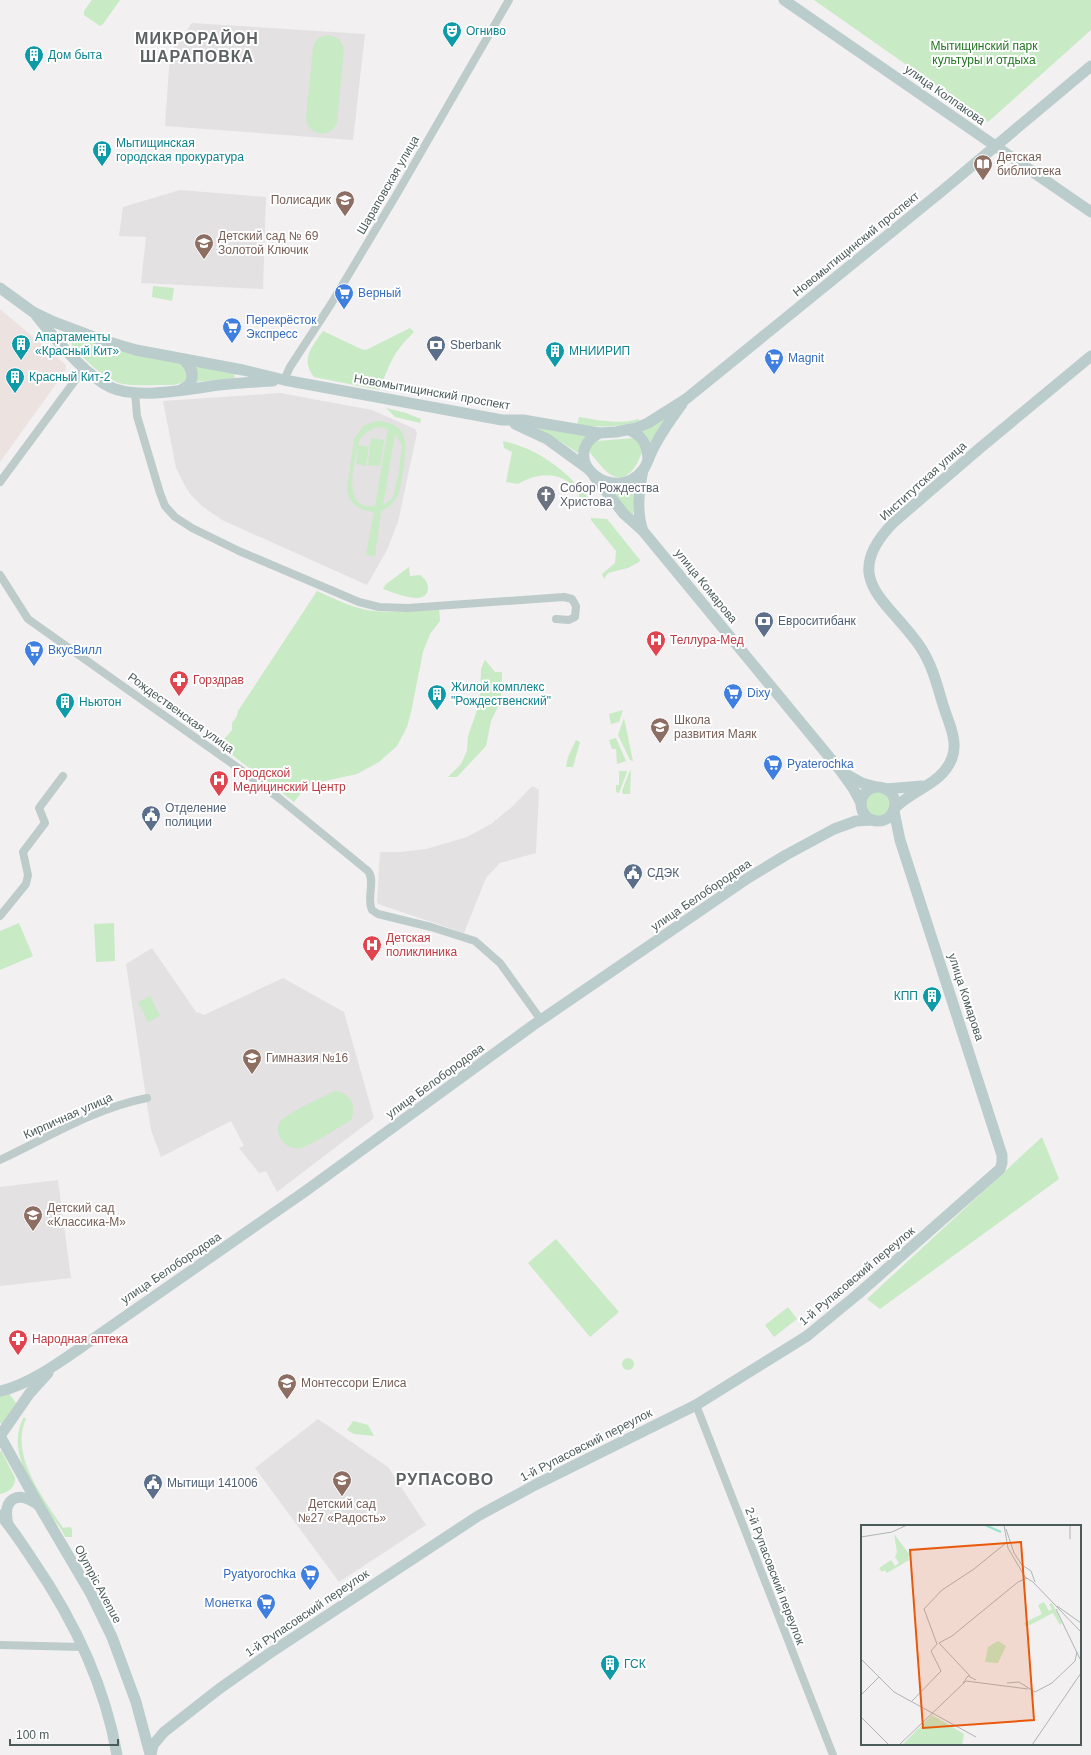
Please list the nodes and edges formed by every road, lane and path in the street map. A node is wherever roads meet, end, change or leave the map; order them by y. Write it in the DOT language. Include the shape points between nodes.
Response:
graph roads {
  1 [pos="509,0"];
  2 [pos="784,0"];
  3 [pos="1091,66"];
  4 [pos="995,146"];
  5 [pos="1091,212"];
  6 [pos="0,288"];
  7 [pos="33,312"];
  8 [pos="77,331"];
  9 [pos="69,353"];
  10 [pos="1091,356"];
  11 [pos="182,360"];
  12 [pos="85,367"];
  13 [pos="284,380"];
  14 [pos="181,390"];
  15 [pos="135,392"];
  16 [pos="686,400"];
  17 [pos="503,420"];
  18 [pos="629,430"];
  19 [pos="599,433"];
  20 [pos="648,459"];
  21 [pos="644,470"];
  22 [pos="591,472"];
  23 [pos="0,482"];
  24 [pos="643,531"];
  25 [pos="0,575"];
  26 [pos="556,619"];
  27 [pos="840,770"];
  28 [pos="63,776"];
  29 [pos="928,785"];
  30 [pos="881,788"];
  31 [pos="861,803"];
  32 [pos="894,810"];
  33 [pos="876,820"];
  34 [pos="834,829"];
  35 [pos="900,840"];
  36 [pos="0,916"];
  37 [pos="541,1020"];
  38 [pos="147,1098"];
  39 [pos="0,1160"];
  40 [pos="1002,1163"];
  41 [pos="58,1363"];
  42 [pos="0,1391"];
  43 [pos="696,1404"];
  44 [pos="0,1436"];
  45 [pos="38,1504"];
  46 [pos="0,1515"];
  47 [pos="8,1524"];
  48 [pos="0,1645"];
  49 [pos="82,1647"];
  50 [pos="141,1719"];
  51 [pos="164,1732"];
  52 [pos="117,1755"];
  53 [pos="151,1755"];
  54 [pos="833,1755"];
  1 -- 13 [label="street, Шараповская улица" via="394,199"];
  2 -- 4 [label="street, улица Колпакова"];
  3 -- 4 [label="street, Новомытищинский проспект"];
  4 -- 5 [label="street, улица Колпакова"];
  4 -- 16 [label="street, Новомытищинский проспект"];
  6 -- 7 [label="street, Новомытищинский проспект"];
  7 -- 8 [label="street, Новомытищинский проспект"];
  7 -- 9 [label="street, Новомытищинский проспект"];
  8 -- 9 [label="street" via="71,333 67,340"];
  8 -- 11 [label="street, Новомытищинский проспект" via="131,349"];
  9 -- 12 [label="street, Новомытищинский проспект"];
  10 -- 29 [label="street, Институтская улица" via="894,522 872,552 868,569 871,585 925,655 934,673 953,736 954,752 950,764 940,777"];
  11 -- 13 [label="street, Новомытищинский проспект"];
  11 -- 14 [label="street" via="191,368 192,374 190,384"];
  12 -- 15 [label="street, Новомытищинский проспект" via="110,387"];
  12 -- 23 [label="street"];
  13 -- 14 [label="street, Новомытищинский проспект"];
  13 -- 17 [label="street, Новомытищинский проспект"];
  14 -- 15 [label="street, Новомытищинский проспект"];
  15 -- 26 [label="street" via="138,416 160,493 170,512 192,528 266,563 368,605 408,608 564,597 572,599 576,606 575,617 569,620"];
  16 -- 18 [label="street, Новомытищинский проспект" via="648,423"];
  16 -- 20 [label="street" via="662,432"];
  17 -- 19 [label="street, Новомытищинский проспект" via="523,420"];
  17 -- 22 [label="street" via="541,435 572,455"];
  18 -- 19 [label="street, Новомытищинский проспект"];
  18 -- 20 [label="street" via="641,438 646,446"];
  19 -- 22 [label="street" via="586,442 584,455"];
  20 -- 21 [label="street"];
  21 -- 22 [label="street" via="622,483 610,483"];
  21 -- 24 [label="street" via="639,505"];
  22 -- 24 [label="street, улица Комарова" via="624,514"];
  24 -- 27 [label="street, улица Комарова"];
  25 -- 37 [label="street, Рождественская улица" via="28,619 280,799 368,871 371,877 372,910 378,914 475,941 500,963"];
  27 -- 30 [label="street, улица Комарова" via="856,780"];
  27 -- 31 [label="street, улица Комарова" via="854,788"];
  28 -- 36 [label="street" via="39,808 45,823 23,852 28,876 26,884"];
  29 -- 30 [label="street"];
  29 -- 32 [label="street, Институтская улица"];
  30 -- 31 [label="street" via="865,793"];
  30 -- 32 [label="street" via="893,797"];
  31 -- 33 [label="street" via="865,815"];
  31 -- 34 [label="street, улица Белобородова" via="855,812"];
  32 -- 33 [label="street" via="887,818"];
  32 -- 35 [label="street, улица Комарова"];
  33 -- 34 [label="street, улица Белобородова" via="859,820"];
  33 -- 35 [label="street, улица Комарова" via="889,825"];
  34 -- 37 [label="street, улица Белобородова" via="786,854 748,878"];
  35 -- 40 [label="street, улица Комарова" via="958,1015 1002,1155"];
  37 -- 41 [label="street, улица Белобородова" via="307,1190"];
  38 -- 39 [label="street, Кирпичная улица" via="128,1102 85,1119"];
  40 -- 43 [label="street, 1-й Рупасовский переулок" via="1000,1169 826,1322 789,1348"];
  41 -- 42 [label="street" via="24,1382"];
  41 -- 44 [label="street" via="37,1383"];
  43 -- 51 [label="street, 1-й Рупасовский переулок" via="478,1516 270,1653"];
  43 -- 54 [label="street, 2-й Рупасовский переулок"];
  44 -- 45 [label="street, Olympic Avenue"];
  45 -- 47 [label="street" via="23,1497 11,1500 6,1511"];
  45 -- 50 [label="street, Olympic Avenue" via="91,1594 112,1637"];
  46 -- 47 [label="street"];
  47 -- 49 [label="street" via="53,1590"];
  48 -- 49 [label="street"];
  49 -- 52 [label="street" via="108,1712"];
  50 -- 51 [label="street" via="150,1730"];
  50 -- 53 [label="street, Olympic Avenue"];
  51 -- 53 [label="street, 1-й Рупасовский переулок" via="153,1745"];
}
